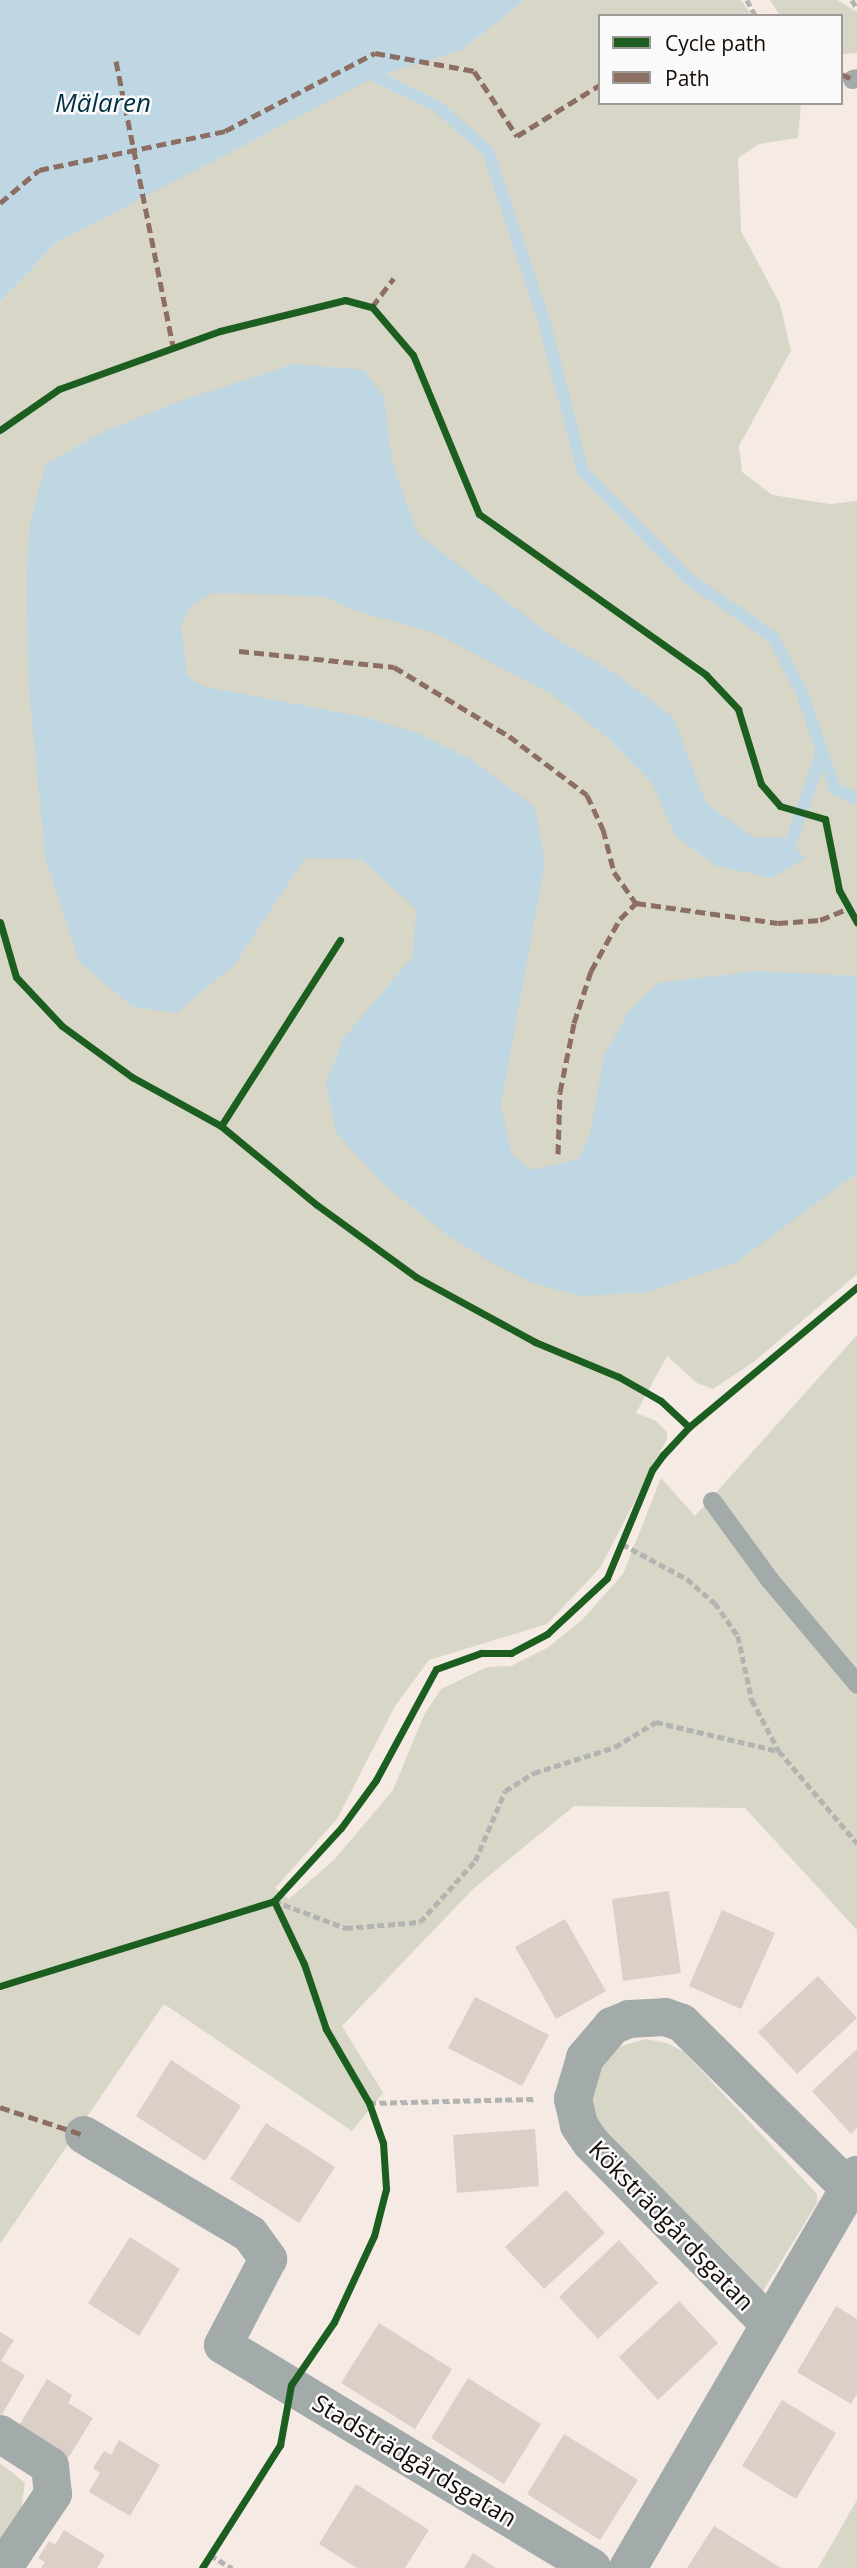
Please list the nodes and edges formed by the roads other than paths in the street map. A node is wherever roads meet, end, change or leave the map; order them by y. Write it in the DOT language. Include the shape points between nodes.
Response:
graph roads {
  1 [pos="712,1501"];
  2 [pos="857,1684"];
  3 [pos="84,2136"];
  4 [pos="853,2181"];
  5 [pos="768,2323"];
  6 [pos="0,2434"];
  7 [pos="3,2568"];
  8 [pos="593,2568"];
  9 [pos="628,2568"];
  1 -- 2 [label="lane" via="769,1579"];
  3 -- 8 [label="street, Stadsträdgårdsgatan" via="250,2234 268,2259 223,2345"];
  4 -- 5 [label="street, Köksträdgårdsgatan"];
  4 -- 5 [label="street, Köksträdgårdsgatan" via="693,2030 666,2017 647,2015 612,2026 585,2058 573,2099 579,2125 591,2143"];
  5 -- 9 [label="street, Köksträdgårdsgatan"];
  6 -- 7 [label="street" via="50,2466 53,2494"];
}
